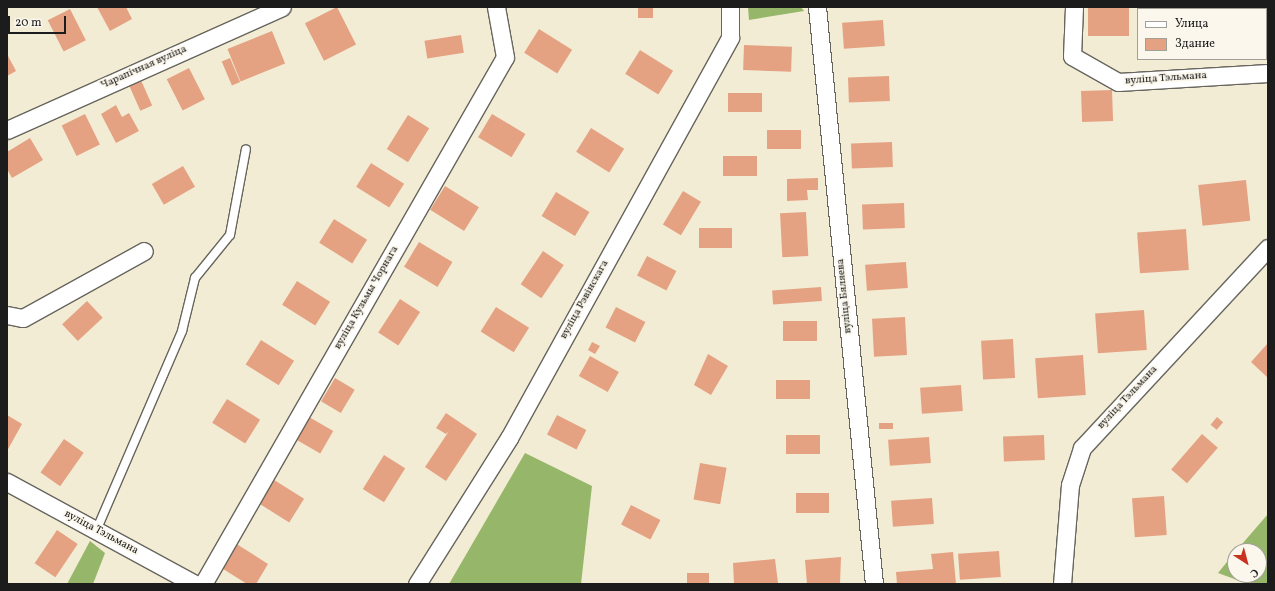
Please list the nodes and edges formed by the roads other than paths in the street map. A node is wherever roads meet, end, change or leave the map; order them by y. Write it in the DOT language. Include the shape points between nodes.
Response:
graph roads {
  1 [pos="282,7"];
  2 [pos="496,7"];
  3 [pos="730,7"];
  4 [pos="817,7"];
  5 [pos="1074,7"];
  6 [pos="1268,73"];
  7 [pos="7,130"];
  8 [pos="246,149"];
  9 [pos="1268,248"];
  10 [pos="144,250"];
  11 [pos="7,315"];
  12 [pos="7,482"];
  13 [pos="96,531"];
  14 [pos="195,584"];
  15 [pos="203,584"];
  16 [pos="417,584"];
  17 [pos="874,584"];
  18 [pos="1062,584"];
  1 -- 7 [label="street, Чарапічная вуліца"];
  2 -- 15 [label="street, вуліца Кузьмы Чорнага" via="505,57"];
  3 -- 16 [label="street, вуліца Рэвінскага" via="730,37 508,438"];
  4 -- 17 [label="street, вуліца Бяляева"];
  5 -- 6 [label="street, вуліца Тэльмана" via="1072,56 1118,82"];
  8 -- 13 [label="lane" via="230,234 195,278 182,331"];
  9 -- 18 [label="street, вуліца Тэльмана" via="1082,448 1070,485"];
  10 -- 11 [label="street" via="23,318"];
  12 -- 13 [label="street, вуліца Тэльмана"];
  13 -- 14 [label="street, вуліца Тэльмана"];
}
